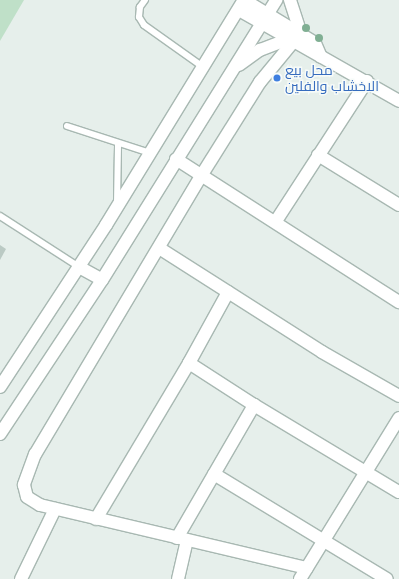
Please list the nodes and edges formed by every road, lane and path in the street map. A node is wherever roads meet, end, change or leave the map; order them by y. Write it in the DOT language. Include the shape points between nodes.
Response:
graph roads {
  1 [pos="145,0"];
  2 [pos="276,0"];
  3 [pos="290,0"];
  4 [pos="242,3"];
  5 [pos="265,19"];
  6 [pos="294,38"];
  7 [pos="203,68"];
  8 [pos="231,72"];
  9 [pos="367,81"];
  10 [pos="399,101"];
  11 [pos="67,126"];
  12 [pos="118,145"];
  13 [pos="150,153"];
  14 [pos="318,155"];
  15 [pos="176,159"];
  16 [pos="201,176"];
  17 [pos="399,205"];
  18 [pos="117,207"];
  19 [pos="0,216"];
  20 [pos="276,221"];
  21 [pos="159,248"];
  22 [pos="79,267"];
  23 [pos="102,280"];
  24 [pos="228,292"];
  25 [pos="399,302"];
  26 [pos="189,364"];
  27 [pos="0,387"];
  28 [pos="399,396"];
  29 [pos="254,405"];
  30 [pos="399,418"];
  31 [pos="0,434"];
  32 [pos="366,471"];
  33 [pos="214,474"];
  34 [pos="399,492"];
  35 [pos="55,509"];
  36 [pos="96,519"];
  37 [pos="182,539"];
  38 [pos="324,540"];
  39 [pos="307,568"];
  40 [pos="21,579"];
  41 [pos="178,579"];
  42 [pos="300,579"];
  43 [pos="388,579"];
  1 -- 7 [label="lane" via="140,7 139,17 144,25"];
  2 -- 5 [label="street"];
  3 -- 6 [label="street"];
  4 -- 5 [label="street"];
  4 -- 7 [label="street"];
  5 -- 6 [label="street"];
  5 -- 8 [label="street"];
  6 -- 8 [label="street" via="260,50"];
  6 -- 9 [label="street" via="315,43 321,57"];
  6 -- 16 [label="street" via="260,82"];
  7 -- 13 [label="street"];
  8 -- 15 [label="street"];
  9 -- 10 [label="street"];
  9 -- 14 [label="street"];
  11 -- 12 [label="lane"];
  12 -- 13 [label="lane"];
  12 -- 18 [label="lane"];
  13 -- 18 [label="street"];
  14 -- 17 [label="street"];
  14 -- 20 [label="street"];
  15 -- 16 [label="street"];
  15 -- 23 [label="street"];
  16 -- 20 [label="street"];
  16 -- 21 [label="street"];
  18 -- 22 [label="street"];
  19 -- 22 [label="lane"];
  20 -- 25 [label="street"];
  21 -- 24 [label="street"];
  21 -- 35 [label="street" via="28,467 24,485 27,497 32,502"];
  22 -- 23 [label="street"];
  22 -- 27 [label="street"];
  23 -- 31 [label="street"];
  24 -- 26 [label="street"];
  24 -- 28 [label="street"];
  26 -- 29 [label="street"];
  26 -- 36 [label="street"];
  29 -- 32 [label="street"];
  29 -- 33 [label="street"];
  30 -- 32 [label="street"];
  32 -- 34 [label="street"];
  32 -- 38 [label="street"];
  33 -- 37 [label="street"];
  33 -- 38 [label="street"];
  35 -- 36 [label="street"];
  35 -- 40 [label="street"];
  36 -- 37 [label="street"];
  37 -- 39 [label="street"];
  37 -- 41 [label="street"];
  38 -- 39 [label="street"];
  38 -- 43 [label="street"];
  39 -- 42 [label="street"];
}
